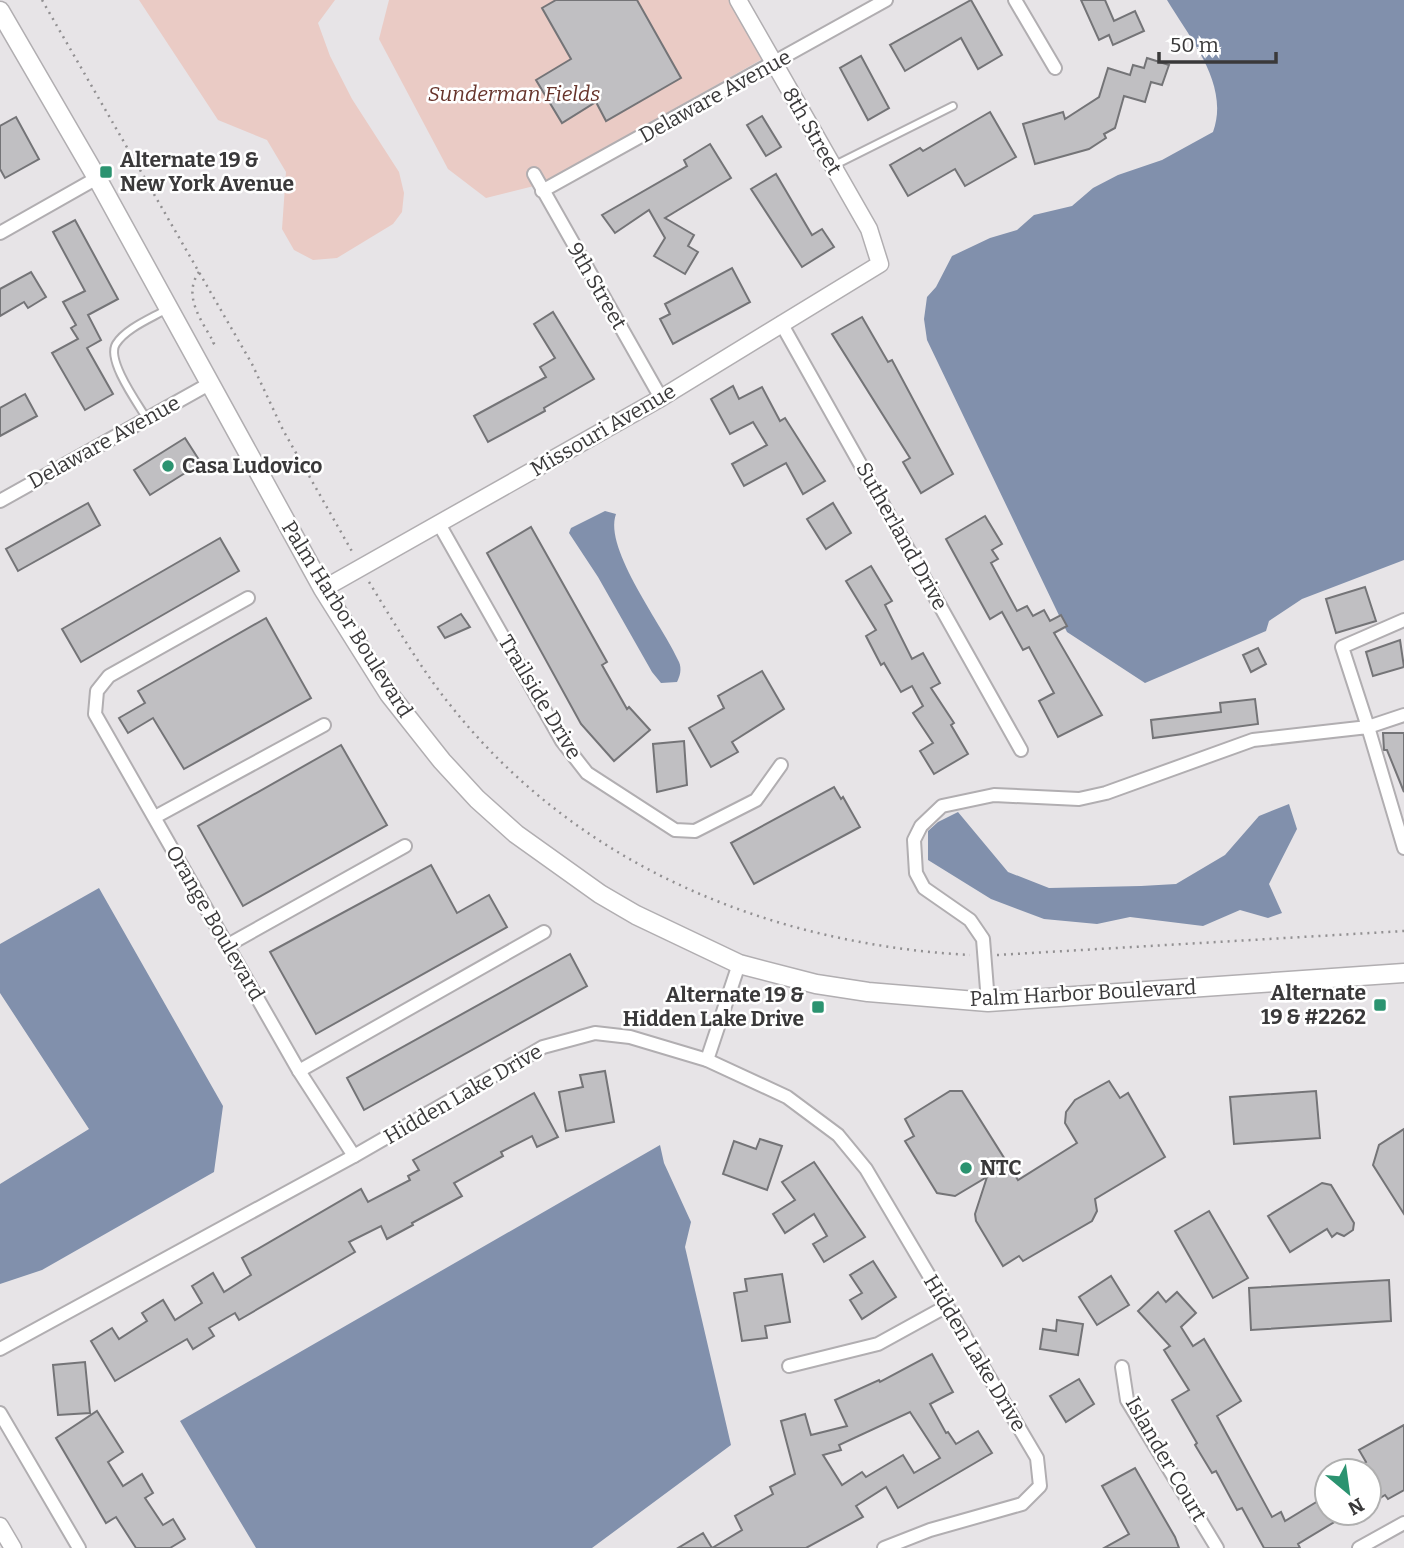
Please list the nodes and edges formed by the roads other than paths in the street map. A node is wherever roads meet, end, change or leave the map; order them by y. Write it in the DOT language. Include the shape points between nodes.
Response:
graph roads {
  1 [pos="738,0"];
  2 [pos="886,0"];
  3 [pos="1015,0"];
  4 [pos="0,11"];
  5 [pos="774,64"];
  6 [pos="1055,68"];
  7 [pos="953,106"];
  8 [pos="833,166"];
  9 [pos="534,174"];
  10 [pos="97,178"];
  11 [pos="542,191"];
  12 [pos="0,233"];
  13 [pos="880,264"];
  14 [pos="168,309"];
  15 [pos="781,323"];
  16 [pos="209,384"];
  17 [pos="661,398"];
  18 [pos="147,419"];
  19 [pos="0,500"];
  20 [pos="439,524"];
  21 [pos="323,589"];
  22 [pos="248,598"];
  23 [pos="1404,620"];
  24 [pos="1404,715"];
  25 [pos="324,725"];
  26 [pos="1368,727"];
  27 [pos="1021,750"];
  28 [pos="781,765"];
  29 [pos="155,817"];
  30 [pos="405,846"];
  31 [pos="1404,848"];
  32 [pos="544,932"];
  33 [pos="228,946"];
  34 [pos="739,964"];
  35 [pos="1404,973"];
  36 [pos="988,1002"];
  37 [pos="708,1060"];
  38 [pos="299,1071"];
  39 [pos="354,1156"];
  40 [pos="947,1306"];
  41 [pos="0,1349"];
  42 [pos="789,1366"];
  43 [pos="1122,1367"];
  44 [pos="0,1413"];
  45 [pos="1404,1523"];
  46 [pos="0,1526"];
  47 [pos="13,1548"];
  48 [pos="79,1548"];
  49 [pos="884,1548"];
  50 [pos="1217,1548"];
  51 [pos="1359,1548"];
  1 -- 5 [label="street, 8th Street"];
  2 -- 5 [label="street, Delaware Avenue"];
  3 -- 6 [label="street"];
  4 -- 10 [label="main road, Palm Harbor Boulevard"];
  5 -- 8 [label="street, 8th Street"];
  5 -- 11 [label="street, Delaware Avenue"];
  7 -- 8 [label="lane"];
  8 -- 13 [label="street, 8th Street" via="869,229"];
  9 -- 11 [label="street, 9th Street"];
  10 -- 12 [label="street"];
  10 -- 14 [label="main road, Palm Harbor Boulevard"];
  11 -- 17 [label="street, 9th Street"];
  13 -- 15 [label="street, Missouri Avenue"];
  14 -- 16 [label="main road, Palm Harbor Boulevard"];
  14 -- 18 [label="lane" via="125,335 114,352 127,387"];
  15 -- 17 [label="street, Missouri Avenue"];
  15 -- 27 [label="street, Sutherland Drive"];
  16 -- 18 [label="street, Delaware Avenue"];
  16 -- 21 [label="main road, Palm Harbor Boulevard"];
  17 -- 20 [label="street, Missouri Avenue"];
  18 -- 19 [label="street, Delaware Avenue"];
  20 -- 21 [label="street, Missouri Avenue"];
  20 -- 28 [label="street, Trailside Drive" via="562,741 587,773 675,830 695,831 756,800"];
  21 -- 34 [label="main road, Palm Harbor Boulevard" via="389,694 477,799 516,834 600,894"];
  22 -- 29 [label="street, Orange Boulevard" via="130,662 100,684 96,714"];
  23 -- 26 [label="street" via="1342,646"];
  24 -- 26 [label="street"];
  25 -- 29 [label="street"];
  26 -- 31 [label="street"];
  26 -- 36 [label="street" via="1253,740 1079,799 994,794 942,806 914,840 916,873 924,888 970,920 983,939"];
  29 -- 33 [label="street, Orange Boulevard"];
  30 -- 33 [label="street"];
  32 -- 38 [label="street"];
  33 -- 38 [label="street, Orange Boulevard"];
  34 -- 36 [label="main road, Palm Harbor Boulevard" via="816,984"];
  34 -- 37 [label="street"];
  35 -- 36 [label="main road, Palm Harbor Boulevard"];
  37 -- 39 [label="street, Hidden Lake Drive" via="630,1037 595,1033 543,1047"];
  37 -- 40 [label="street, Hidden Lake Drive" via="787,1097 838,1135 866,1169"];
  38 -- 39 [label="street, Orange Boulevard"];
  39 -- 41 [label="street, Hidden Lake Drive"];
  40 -- 42 [label="street" via="878,1343"];
  40 -- 49 [label="street, Hidden Lake Drive" via="1037,1458 1040,1486 1022,1504"];
  43 -- 50 [label="street, Islander Court" via="1127,1400"];
  44 -- 48 [label="street"];
  45 -- 51 [label="street"];
  46 -- 47 [label="street"];
}
